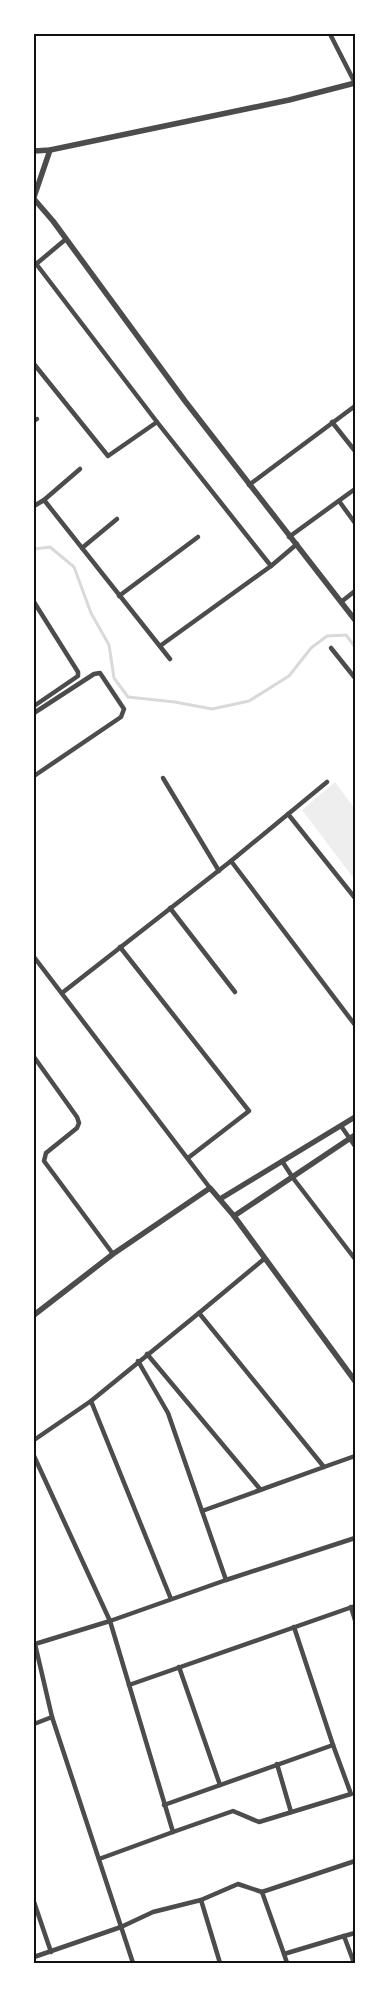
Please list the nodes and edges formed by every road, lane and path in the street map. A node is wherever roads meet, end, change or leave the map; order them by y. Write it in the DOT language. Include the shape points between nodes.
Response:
graph roads {
  1 [pos="330,34"];
  2 [pos="355,83"];
  3 [pos="50,150"];
  4 [pos="34,151"];
  5 [pos="36,186"];
  6 [pos="34,198"];
  7 [pos="66,239"];
  8 [pos="35,264"];
  9 [pos="34,364"];
  10 [pos="355,406"];
  11 [pos="156,422"];
  12 [pos="332,422"];
  13 [pos="355,451"];
  14 [pos="80,469"];
  15 [pos="249,485"];
  16 [pos="355,489"];
  17 [pos="44,500"];
  18 [pos="339,501"];
  19 [pos="34,506"];
  20 [pos="117,519"];
  21 [pos="355,523"];
  22 [pos="198,537"];
  23 [pos="289,537"];
  24 [pos="297,544"];
  25 [pos="82,548"];
  26 [pos="271,566"];
  27 [pos="355,592"];
  28 [pos="119,596"];
  29 [pos="34,602"];
  30 [pos="341,602"];
  31 [pos="355,620"];
  32 [pos="160,646"];
  33 [pos="331,648"];
  34 [pos="170,659"];
  35 [pos="355,678"];
  36 [pos="34,706"];
  37 [pos="34,713"];
  38 [pos="34,776"];
  39 [pos="163,778"];
  40 [pos="327,782"];
  41 [pos="288,814"];
  42 [pos="231,861"];
  43 [pos="219,871"];
  44 [pos="355,898"];
  45 [pos="170,908"];
  46 [pos="120,948"];
  47 [pos="34,957"];
  48 [pos="235,992"];
  49 [pos="62,994"];
  50 [pos="355,1025"];
  51 [pos="34,1057"];
  52 [pos="355,1117"];
  53 [pos="341,1126"];
  54 [pos="353,1137"];
  55 [pos="355,1146"];
  56 [pos="188,1158"];
  57 [pos="282,1161"];
  58 [pos="293,1178"];
  59 [pos="210,1188"];
  60 [pos="220,1199"];
  61 [pos="234,1216"];
  62 [pos="114,1254"];
  63 [pos="264,1259"];
  64 [pos="355,1259"];
  65 [pos="199,1313"];
  66 [pos="34,1315"];
  67 [pos="147,1354"];
  68 [pos="138,1361"];
  69 [pos="355,1382"];
  70 [pos="91,1401"];
  71 [pos="34,1440"];
  72 [pos="34,1456"];
  73 [pos="355,1456"];
  74 [pos="324,1467"];
  75 [pos="260,1489"];
  76 [pos="202,1511"];
  77 [pos="355,1538"];
  78 [pos="226,1580"];
  79 [pos="172,1599"];
  80 [pos="353,1606"];
  81 [pos="355,1620"];
  82 [pos="110,1621"];
  83 [pos="294,1627"];
  84 [pos="34,1643"];
  85 [pos="179,1668"];
  86 [pos="129,1685"];
  87 [pos="52,1717"];
  88 [pos="34,1724"];
  89 [pos="333,1745"];
  90 [pos="277,1764"];
  91 [pos="220,1784"];
  92 [pos="353,1794"];
  93 [pos="164,1805"];
  94 [pos="291,1812"];
  95 [pos="173,1832"];
  96 [pos="99,1859"];
  97 [pos="355,1861"];
  98 [pos="262,1892"];
  99 [pos="201,1900"];
  100 [pos="34,1902"];
  101 [pos="121,1927"];
  102 [pos="355,1933"];
  103 [pos="344,1936"];
  104 [pos="51,1952"];
  105 [pos="284,1954"];
  106 [pos="34,1957"];
  107 [pos="132,1963"];
  108 [pos="220,1963"];
  109 [pos="287,1963"];
  110 [pos="354,1963"];
  1 -- 2 [label="street"];
  2 -- 3 [label="street"];
  3 -- 4 [label="street"];
  3 -- 5 [label="street"];
  5 -- 6 [label="street"];
  6 -- 7 [label="street"];
  7 -- 8 [label="street"];
  7 -- 15 [label="street"];
  8 -- 11 [label="street"];
  9 -- 11 [label="street" via="108,456"];
  10 -- 12 [label="street"];
  11 -- 26 [label="street"];
  12 -- 13 [label="street"];
  12 -- 15 [label="street"];
  14 -- 17 [label="street"];
  15 -- 23 [label="street"];
  16 -- 18 [label="street"];
  17 -- 19 [label="street"];
  17 -- 25 [label="street"];
  18 -- 21 [label="street"];
  18 -- 23 [label="street"];
  20 -- 25 [label="street"];
  22 -- 28 [label="street"];
  23 -- 24 [label="street"];
  24 -- 26 [label="street"];
  24 -- 30 [label="street"];
  25 -- 28 [label="street"];
  26 -- 32 [label="street"];
  27 -- 30 [label="street"];
  28 -- 32 [label="street"];
  29 -- 36 [label="street" via="78,676"];
  30 -- 31 [label="street"];
  32 -- 34 [label="street"];
  33 -- 35 [label="street"];
  37 -- 38 [label="street" via="100,673 124,709 121,718"];
  39 -- 43 [label="street"];
  40 -- 41 [label="street"];
  41 -- 42 [label="street"];
  41 -- 44 [label="street"];
  42 -- 43 [label="street"];
  42 -- 50 [label="street"];
  43 -- 45 [label="street"];
  45 -- 46 [label="street"];
  45 -- 48 [label="street"];
  46 -- 49 [label="street"];
  46 -- 56 [label="street" via="249,1111"];
  47 -- 49 [label="street"];
  49 -- 56 [label="street"];
  51 -- 62 [label="street" via="79,1124 46,1153 44,1161"];
  52 -- 53 [label="street"];
  53 -- 54 [label="street"];
  53 -- 57 [label="street"];
  54 -- 55 [label="street"];
  54 -- 58 [label="street"];
  56 -- 59 [label="street"];
  57 -- 58 [label="street"];
  57 -- 60 [label="street"];
  58 -- 61 [label="street"];
  58 -- 64 [label="street"];
  59 -- 60 [label="street"];
  59 -- 62 [label="street"];
  60 -- 61 [label="street"];
  61 -- 63 [label="street"];
  62 -- 66 [label="street"];
  63 -- 65 [label="street"];
  63 -- 69 [label="street"];
  65 -- 67 [label="street"];
  65 -- 74 [label="street"];
  67 -- 68 [label="street"];
  67 -- 75 [label="street"];
  68 -- 70 [label="street"];
  68 -- 76 [label="street" via="168,1413"];
  70 -- 71 [label="street"];
  70 -- 79 [label="street"];
  72 -- 82 [label="street"];
  73 -- 74 [label="street"];
  74 -- 75 [label="street"];
  75 -- 76 [label="street"];
  76 -- 78 [label="street"];
  77 -- 78 [label="street"];
  78 -- 79 [label="street"];
  79 -- 82 [label="street"];
  80 -- 81 [label="street"];
  80 -- 83 [label="street"];
  82 -- 84 [label="street"];
  82 -- 86 [label="street"];
  83 -- 85 [label="street"];
  83 -- 89 [label="street"];
  84 -- 87 [label="street"];
  85 -- 86 [label="street"];
  85 -- 91 [label="street"];
  86 -- 93 [label="street"];
  87 -- 88 [label="street"];
  87 -- 96 [label="street"];
  89 -- 90 [label="street"];
  89 -- 92 [label="street"];
  90 -- 91 [label="street"];
  90 -- 94 [label="street"];
  91 -- 93 [label="street"];
  92 -- 94 [label="street"];
  93 -- 95 [label="street"];
  94 -- 95 [label="street" via="259,1822 233,1811"];
  95 -- 96 [label="street"];
  96 -- 101 [label="street"];
  97 -- 98 [label="street"];
  98 -- 99 [label="street" via="238,1884"];
  98 -- 105 [label="street"];
  99 -- 101 [label="street" via="154,1912"];
  99 -- 108 [label="street"];
  100 -- 104 [label="street"];
  101 -- 104 [label="street"];
  101 -- 107 [label="street"];
  102 -- 103 [label="street"];
  103 -- 105 [label="street"];
  103 -- 110 [label="street"];
  104 -- 106 [label="street"];
  105 -- 109 [label="street"];
}
